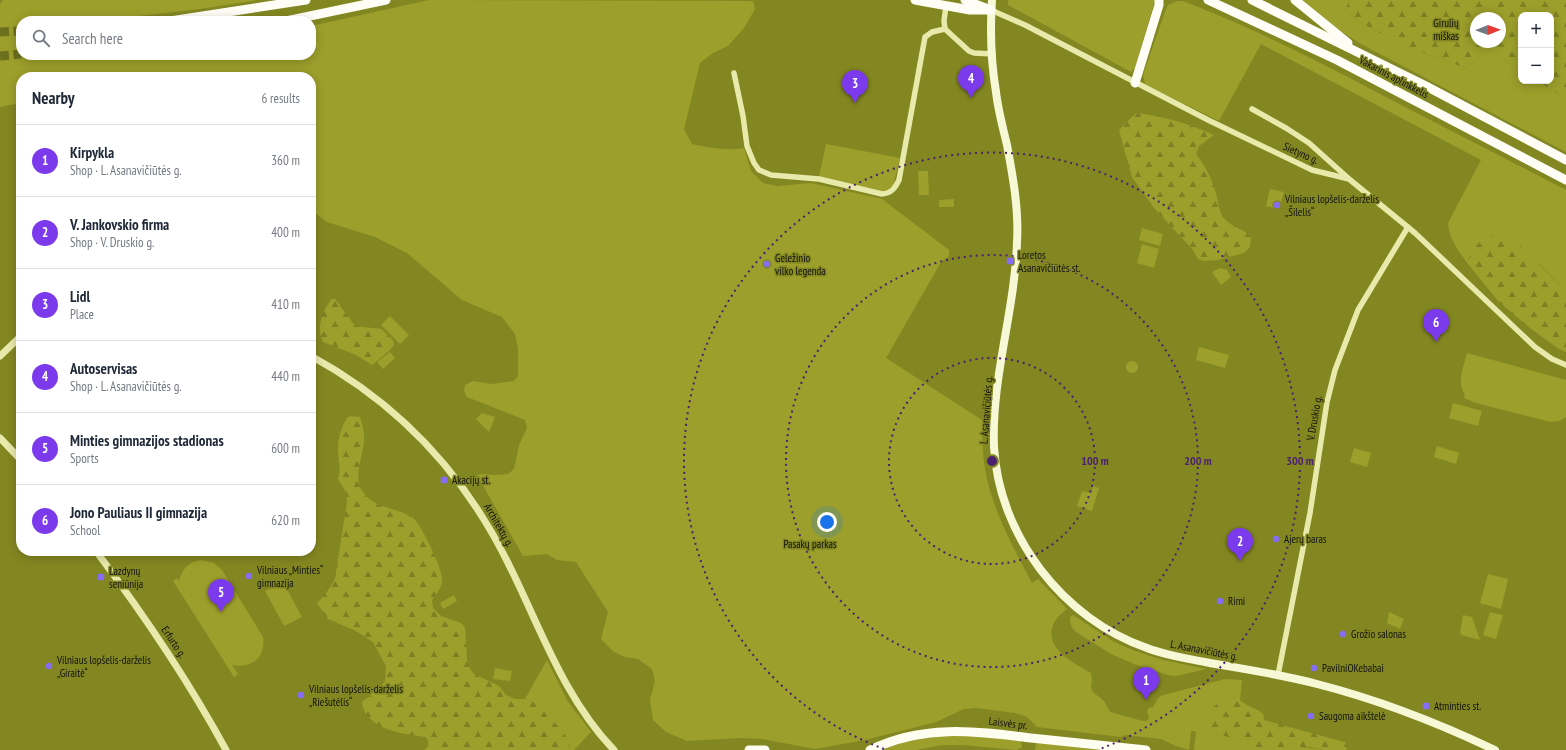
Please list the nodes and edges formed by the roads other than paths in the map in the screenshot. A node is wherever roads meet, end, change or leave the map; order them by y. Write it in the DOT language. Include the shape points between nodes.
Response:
graph roads {
  1 [pos="306,0"];
  2 [pos="386,0"];
  3 [pos="915,0"];
  4 [pos="965,0"];
  5 [pos="992,0"];
  6 [pos="1208,0"];
  7 [pos="1252,0"];
  8 [pos="1295,0"];
  9 [pos="1161,2"];
  10 [pos="946,6"];
  11 [pos="991,10"];
  12 [pos="202,16"];
  13 [pos="310,16"];
  14 [pos="945,29"];
  15 [pos="993,54"];
  16 [pos="1362,54"];
  17 [pos="734,73"];
  18 [pos="1135,83"];
  19 [pos="1252,109"];
  20 [pos="1566,160"];
  21 [pos="1349,179"];
  22 [pos="1566,180"];
  23 [pos="1408,227"];
  24 [pos="16,341"];
  25 [pos="0,356"];
  26 [pos="316,359"];
  27 [pos="1566,364"];
  28 [pos="0,438"];
  29 [pos="16,455"];
  30 [pos="100,556"];
  31 [pos="1278,675"];
  32 [pos="226,750"];
  33 [pos="614,750"];
  34 [pos="749,750"];
  35 [pos="765,750"];
  36 [pos="870,750"];
  37 [pos="1146,750"];
  38 [pos="1495,750"];
  1 -- 12 [label="highway"];
  2 -- 13 [label="highway"];
  3 -- 10 [label="highway"];
  4 -- 11 [label="highway"];
  5 -- 11 [label="main road, L. Asanavičiūtės g."];
  6 -- 22 [label="highway, Vakarinis aplinkkelis" via="1337,60"];
  7 -- 16 [label="highway, Vakarinis aplinkkelis"];
  8 -- 16 [label="highway"];
  9 -- 18 [label="highway"];
  10 -- 11 [label="highway"];
  10 -- 14 [label="street"];
  11 -- 15 [label="main road, L. Asanavičiūtės g."];
  11 -- 18 [label="street, Sietyno g."];
  14 -- 15 [label="street" via="969,51"];
  14 -- 17 [label="street" via="932,32 925,37 899,180 893,191 882,194 819,179 771,175 759,170 747,146"];
  15 -- 31 [label="main road, L. Asanavičiūtės g." via="996,94 1015,194 1018,239 996,402 994,450 1002,488 1016,531 1042,573 1061,594 1092,620 1118,636 1147,649 1170,655"];
  16 -- 20 [label="highway, Vakarinis aplinkkelis"];
  18 -- 21 [label="street, Sietyno g." via="1312,170"];
  19 -- 21 [label="street" via="1309,143"];
  21 -- 23 [label="street, Sietyno g."];
  23 -- 27 [label="street, Sietyno g." via="1535,347 1552,359"];
  23 -- 31 [label="street, V. Druskio g." via="1358,310 1334,370 1310,513"];
  24 -- 25 [label="street"];
  26 -- 33 [label="street, Architektų g." via="348,378 397,415 424,441 459,482 492,531 571,693 599,734"];
  28 -- 29 [label="street"];
  30 -- 32 [label="street, Erfurto g." via="183,674"];
  31 -- 38 [label="main road, L. Asanavičiūtės g." via="1387,704"];
  34 -- 35 [label="main road"];
  36 -- 37 [label="main road, Laisvės pr." via="913,735 958,730"];
}
